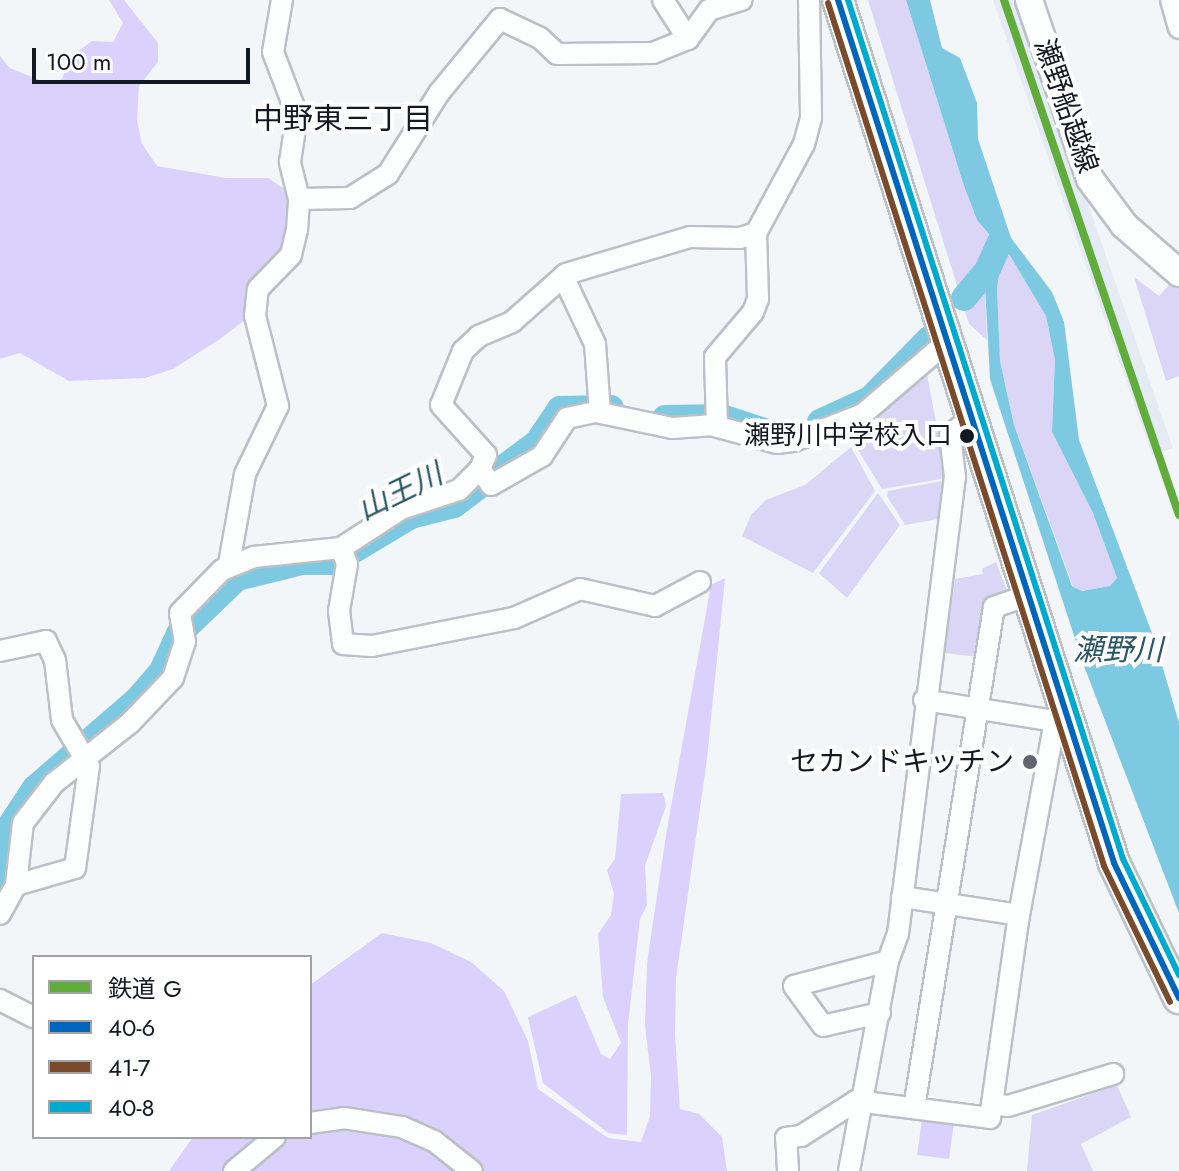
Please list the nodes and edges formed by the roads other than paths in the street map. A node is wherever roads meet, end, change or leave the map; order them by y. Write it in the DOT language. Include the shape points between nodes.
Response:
graph roads {
  1 [pos="282,0"];
  2 [pos="663,0"];
  3 [pos="741,0"];
  4 [pos="809,0"];
  5 [pos="838,0"];
  6 [pos="1029,0"];
  7 [pos="1171,0"];
  8 [pos="1179,28"];
  9 [pos="688,39"];
  10 [pos="299,199"];
  11 [pos="756,233"];
  12 [pos="1179,273"];
  13 [pos="563,276"];
  14 [pos="948,341"];
  15 [pos="600,408"];
  16 [pos="971,418"];
  17 [pos="717,421"];
  18 [pos="484,474"];
  19 [pos="343,554"];
  20 [pos="229,564"];
  21 [pos="700,582"];
  22 [pos="1026,596"];
  23 [pos="0,651"];
  24 [pos="924,700"];
  25 [pos="975,708"];
  26 [pos="1060,720"];
  27 [pos="82,754"];
  28 [pos="16,885"];
  29 [pos="902,897"];
  30 [pos="947,904"];
  31 [pos="0,914"];
  32 [pos="1019,915"];
  33 [pos="888,961"];
  34 [pos="1179,998"];
  35 [pos="0,1000"];
  36 [pos="880,1013"];
  37 [pos="32,1016"];
  38 [pos="1113,1074"];
  39 [pos="865,1103"];
  40 [pos="992,1104"];
  41 [pos="914,1108"];
  42 [pos="312,1123"];
  43 [pos="273,1139"];
  44 [pos="234,1171"];
  45 [pos="472,1171"];
  46 [pos="788,1171"];
  47 [pos="849,1171"];
  1 -- 10 [label="street" via="273,52 297,115 290,162"];
  2 -- 9 [label="street"];
  3 -- 9 [label="street" via="709,10"];
  4 -- 11 [label="street" via="811,118 804,144"];
  5 -- 14 [label="highway"];
  6 -- 12 [label="main road, 瀬野船越線" via="1090,179 1124,225"];
  7 -- 8 [label="street"];
  9 -- 10 [label="street" via="653,53 557,54 540,38 500,19 439,93 388,174 350,198"];
  10 -- 20 [label="street" via="291,255 258,289 255,316 278,406 245,474"];
  11 -- 13 [label="street" via="740,238 690,237"];
  11 -- 17 [label="street" via="758,299 715,357"];
  13 -- 15 [label="street" via="595,344"];
  13 -- 18 [label="street" via="505,327 479,336 452,371 441,405 486,455"];
  14 -- 16 [label="highway"];
  14 -- 17 [label="street" via="863,414 794,441 760,439"];
  15 -- 17 [label="street" via="672,428"];
  15 -- 18 [label="street" via="567,418 542,456"];
  16 -- 22 [label="highway"];
  16 -- 24 [label="street" via="950,435 955,477"];
  18 -- 19 [label="street" via="459,490 401,509"];
  19 -- 20 [label="street"];
  19 -- 21 [label="street" via="343,644 372,646 514,618 580,589 655,606"];
  20 -- 27 [label="street" via="183,622 173,678 130,723"];
  22 -- 25 [label="street" via="994,607"];
  22 -- 26 [label="highway"];
  23 -- 27 [label="street" via="46,641 55,660 62,720"];
  24 -- 25 [label="street"];
  24 -- 29 [label="street"];
  25 -- 26 [label="street"];
  25 -- 30 [label="street"];
  26 -- 32 [label="street"];
  26 -- 34 [label="highway" via="1123,886"];
  27 -- 28 [label="street" via="23,823"];
  27 -- 28 [label="street" via="89,766 75,868"];
  28 -- 31 [label="street"];
  29 -- 30 [label="street"];
  29 -- 33 [label="street"];
  30 -- 32 [label="street"];
  30 -- 41 [label="street"];
  32 -- 40 [label="street"];
  33 -- 36 [label="street"];
  33 -- 36 [label="street" via="794,986 823,1026"];
  35 -- 37 [label="street"];
  36 -- 39 [label="street"];
  38 -- 40 [label="street" via="1008,1106"];
  39 -- 41 [label="street"];
  39 -- 46 [label="street" via="856,1101 801,1136 786,1138"];
  39 -- 47 [label="street"];
  40 -- 41 [label="street" via="990,1118"];
  42 -- 45 [label="street" via="344,1118 402,1127 434,1141"];
  43 -- 44 [label="street"];
}
